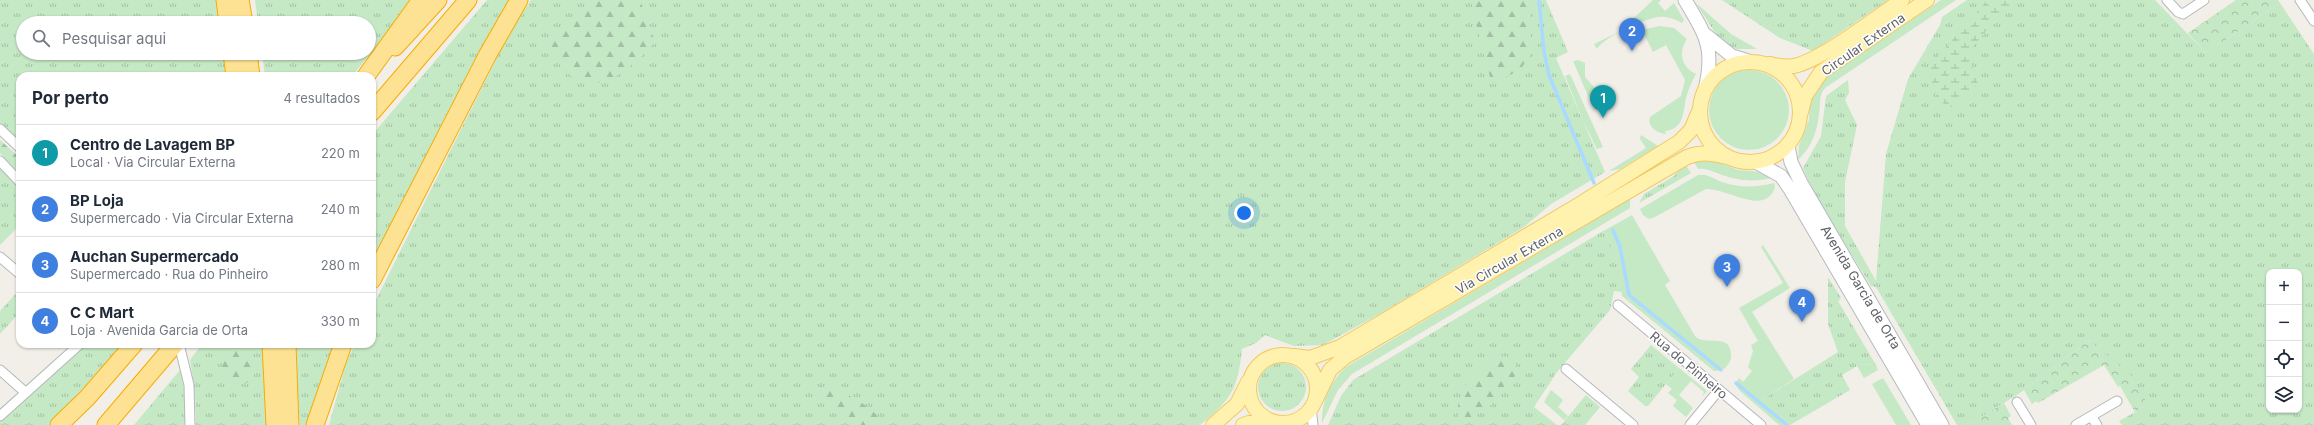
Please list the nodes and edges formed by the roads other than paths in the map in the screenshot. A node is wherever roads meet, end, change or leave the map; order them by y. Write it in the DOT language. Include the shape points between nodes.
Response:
graph roads {
  1 [pos="225,0"];
  2 [pos="240,0"];
  3 [pos="421,0"];
  4 [pos="438,0"];
  5 [pos="468,0"];
  6 [pos="519,0"];
  7 [pos="1685,0"];
  8 [pos="1902,0"];
  9 [pos="1927,0"];
  10 [pos="2167,0"];
  11 [pos="2204,0"];
  12 [pos="2300,0"];
  13 [pos="227,16"];
  14 [pos="243,16"];
  15 [pos="2314,21"];
  16 [pos="1706,35"];
  17 [pos="233,60"];
  18 [pos="249,60"];
  19 [pos="1752,62"];
  20 [pos="370,71"];
  21 [pos="234,72"];
  22 [pos="250,72"];
  23 [pos="1705,90"];
  24 [pos="376,107"];
  25 [pos="1700,108"];
  26 [pos="1800,118"];
  27 [pos="0,129"];
  28 [pos="16,144"];
  29 [pos="1788,146"];
  30 [pos="1728,157"];
  31 [pos="0,161"];
  32 [pos="1756,162"];
  33 [pos="16,178"];
  34 [pos="0,256"];
  35 [pos="16,270"];
  36 [pos="376,272"];
  37 [pos="1618,305"];
  38 [pos="75,348"];
  39 [pos="131,348"];
  40 [pos="138,348"];
  41 [pos="172,348"];
  42 [pos="180,348"];
  43 [pos="271,348"];
  44 [pos="287,348"];
  45 [pos="342,348"];
  46 [pos="1294,356"];
  47 [pos="1566,369"];
  48 [pos="0,370"];
  49 [pos="1249,380"];
  50 [pos="1719,390"];
  51 [pos="25,392"];
  52 [pos="2117,401"];
  53 [pos="2017,402"];
  54 [pos="1313,405"];
  55 [pos="0,416"];
  56 [pos="2091,416"];
  57 [pos="1280,423"];
  58 [pos="59,425"];
  59 [pos="73,425"];
  60 [pos="106,425"];
  61 [pos="190,425"];
  62 [pos="275,425"];
  63 [pos="290,425"];
  64 [pos="315,425"];
  65 [pos="1213,425"];
  66 [pos="1243,425"];
  67 [pos="1313,425"];
  68 [pos="1633,425"];
  69 [pos="1690,425"];
  70 [pos="1761,425"];
  71 [pos="1928,425"];
  72 [pos="1942,425"];
  73 [pos="2031,425"];
  74 [pos="2076,425"];
  75 [pos="2097,425"];
  1 -- 13 [label="highway"];
  2 -- 14 [label="highway"];
  3 -- 20 [label="highway"];
  4 -- 20 [label="highway" via="409,34"];
  5 -- 24 [label="highway"];
  6 -- 36 [label="highway" via="487,56"];
  7 -- 16 [label="main road"];
  8 -- 19 [label="main road, Circular Externa" via="1832,48 1795,66"];
  9 -- 26 [label="main road, Circular Externa" via="1821,72 1805,96"];
  10 -- 11 [label="street" via="2183,14"];
  12 -- 15 [label="street"];
  16 -- 19 [label="main road" via="1732,56"];
  16 -- 23 [label="main road" via="1710,52"];
  17 -- 21 [label="highway"];
  18 -- 22 [label="highway"];
  19 -- 23 [label="main road" via="1725,68"];
  19 -- 26 [label="main road" via="1772,67 1788,79 1798,96"];
  23 -- 25 [label="main road"];
  25 -- 30 [label="main road" via="1702,128 1706,137"];
  25 -- 46 [label="main road, Via Circular Externa" via="1691,130 1679,142 1580,204 1340,347 1310,358"];
  26 -- 29 [label="main road"];
  27 -- 28 [label="street"];
  29 -- 32 [label="main road" via="1775,156"];
  29 -- 72 [label="main road, Avenida Garcia de Orta" via="1791,162 1801,183"];
  30 -- 32 [label="main road"];
  30 -- 54 [label="main road, Via Circular Externa" via="1696,153 1687,157 1345,357 1330,370"];
  31 -- 33 [label="street"];
  32 -- 71 [label="main road, Avenida Garcia de Orta" via="1781,176 1790,189"];
  34 -- 35 [label="street"];
  37 -- 50 [label="street, Rua do Pinheiro"];
  38 -- 51 [label="street"];
  39 -- 58 [label="highway" via="87,398"];
  40 -- 59 [label="highway"];
  41 -- 60 [label="highway"];
  42 -- 61 [label="street" via="189,386"];
  43 -- 62 [label="highway"];
  44 -- 63 [label="highway"];
  45 -- 64 [label="highway"];
  46 -- 49 [label="main road" via="1283,354 1263,360 1254,369"];
  46 -- 54 [label="main road" via="1312,371 1317,392"];
  47 -- 68 [label="street"];
  48 -- 51 [label="street"];
  49 -- 57 [label="main road" via="1248,392 1254,408 1263,417"];
  49 -- 65 [label="main road" via="1237,404"];
  50 -- 69 [label="street"];
  50 -- 70 [label="street, Rua do Pinheiro"];
  51 -- 55 [label="street"];
  52 -- 56 [label="street"];
  53 -- 73 [label="street"];
  54 -- 57 [label="main road" via="1298,420"];
  54 -- 67 [label="street"];
  56 -- 74 [label="street"];
  56 -- 75 [label="street"];
  57 -- 66 [label="main road" via="1249,422"];
}
